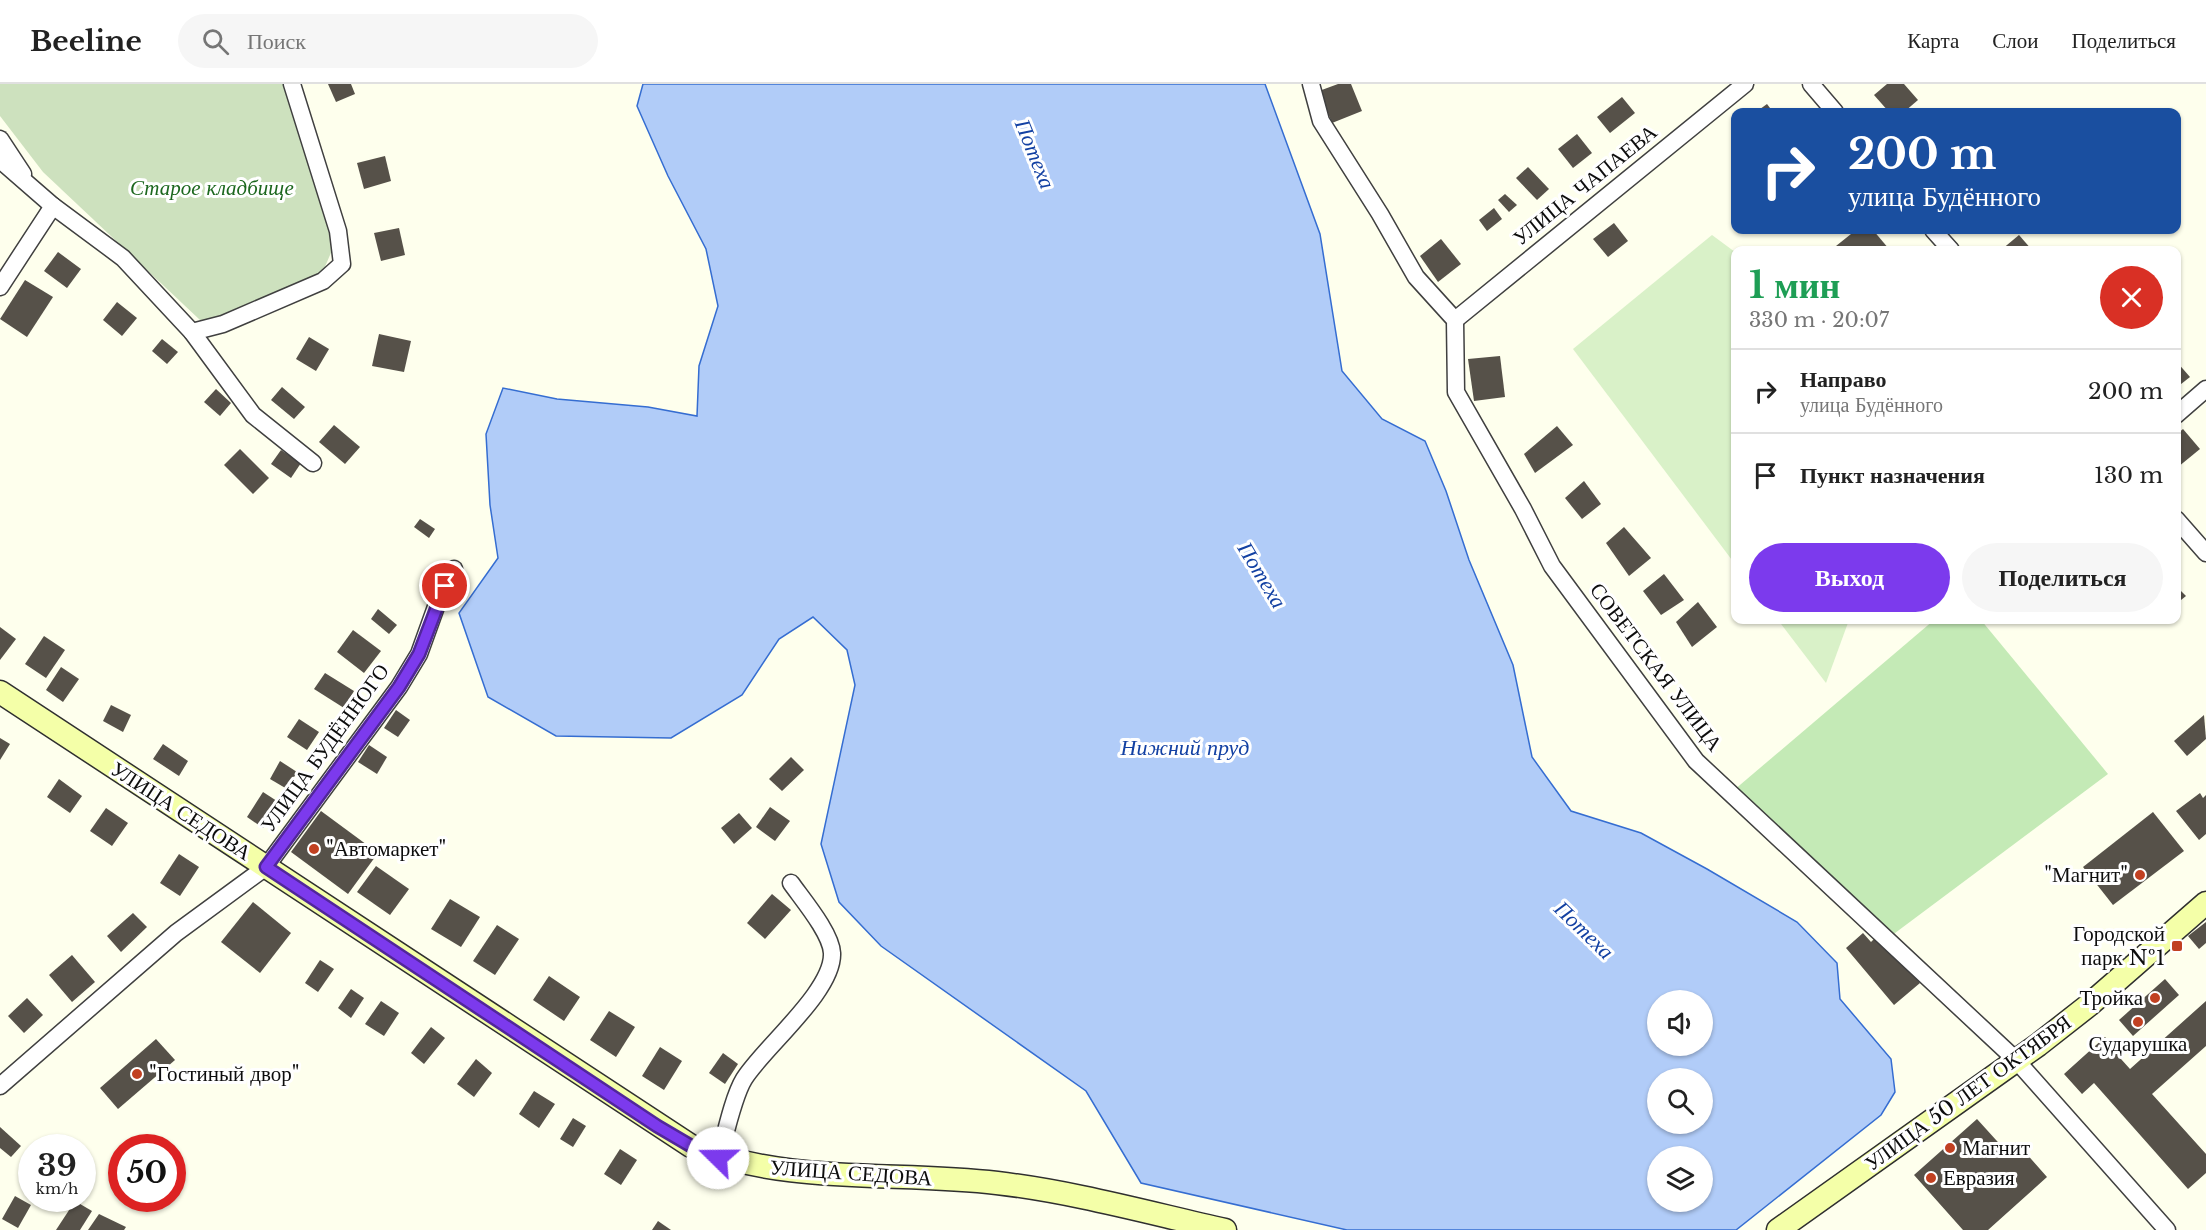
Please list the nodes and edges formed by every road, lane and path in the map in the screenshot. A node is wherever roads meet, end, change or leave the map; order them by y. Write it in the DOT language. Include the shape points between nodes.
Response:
graph roads {
  1 [pos="292,84"];
  2 [pos="1311,84"];
  3 [pos="1745,84"];
  4 [pos="1811,84"];
  5 [pos="1832,108"];
  6 [pos="0,139"];
  7 [pos="0,160"];
  8 [pos="30,185"];
  9 [pos="53,206"];
  10 [pos="1937,234"];
  11 [pos="1947,246"];
  12 [pos="0,287"];
  13 [pos="1455,320"];
  14 [pos="192,332"];
  15 [pos="2206,389"];
  16 [pos="2181,411"];
  17 [pos="313,463"];
  18 [pos="2181,525"];
  19 [pos="2206,553"];
  20 [pos="454,569"];
  21 [pos="0,692"];
  22 [pos="266,867"];
  23 [pos="791,883"];
  24 [pos="2206,903"];
  25 [pos="2016,1060"];
  26 [pos="0,1086"];
  27 [pos="718,1158"];
  28 [pos="1225,1230"];
  29 [pos="1778,1230"];
  30 [pos="2167,1230"];
  1 -- 14 [label="street" via="338,231 342,264 323,281 223,324"];
  2 -- 13 [label="street" via="1321,121 1416,277"];
  3 -- 13 [label="street, УЛИЦА ЧАПАЕВА"];
  4 -- 5 [label="street"];
  6 -- 8 [label="street"];
  7 -- 8 [label="street"];
  8 -- 9 [label="street"];
  9 -- 12 [label="street"];
  9 -- 14 [label="street" via="123,258"];
  10 -- 11 [label="street"];
  13 -- 25 [label="street, СОВЕТСКАЯ УЛИЦА" via="1456,392 1552,566 1696,761"];
  14 -- 17 [label="street" via="253,415"];
  15 -- 16 [label="street"];
  18 -- 19 [label="street"];
  20 -- 22 [label="street, УЛИЦА БУДЁННОГО" via="419,654 399,687"];
  21 -- 22 [label="main road, УЛИЦА СЕДОВА"];
  22 -- 26 [label="street, УЛИЦА БУДЁННОГО" via="176,933"];
  22 -- 27 [label="main road, УЛИЦА СЕДОВА" via="657,1126"];
  23 -- 27 [label="street" via="829,941 830,966 785,1032 744,1080"];
  24 -- 25 [label="main road, УЛИЦА 50 ЛЕТ ОКТЯБРЯ" via="2089,1005"];
  25 -- 29 [label="main road, УЛИЦА 50 ЛЕТ ОКТЯБРЯ"];
  25 -- 30 [label="street, СОВЕТСКАЯ УЛИЦА"];
  27 -- 28 [label="main road, УЛИЦА СЕДОВА" via="791,1170 996,1183 1061,1193"];
}
